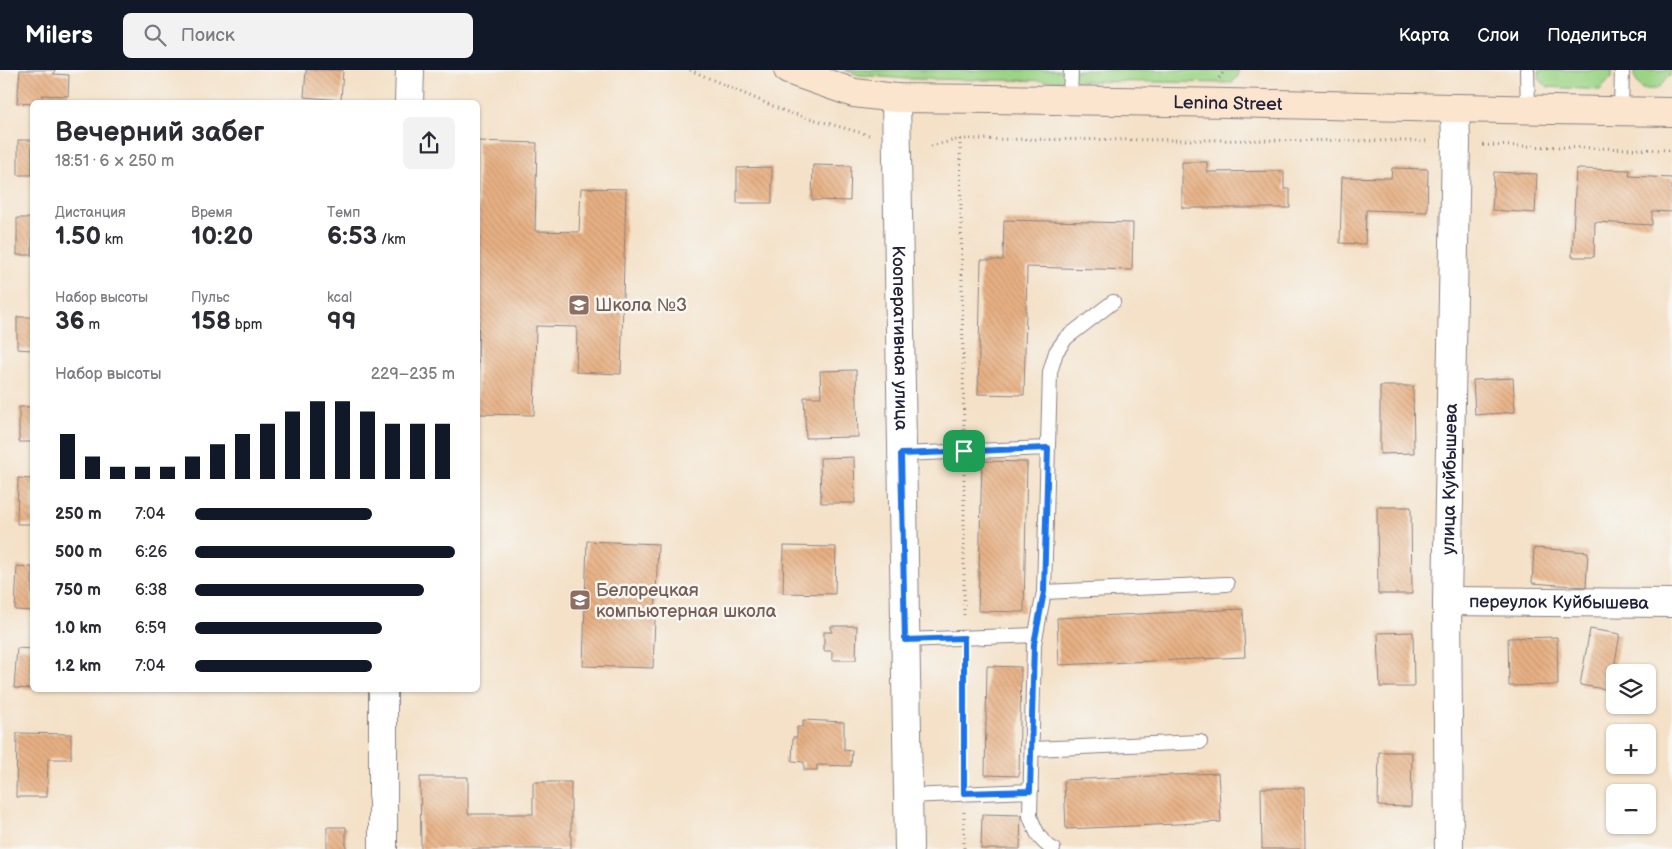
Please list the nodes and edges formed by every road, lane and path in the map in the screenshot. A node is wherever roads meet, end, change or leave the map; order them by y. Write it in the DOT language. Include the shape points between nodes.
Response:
graph roads {
  1 [pos="410,70"];
  2 [pos="690,70"];
  3 [pos="788,70"];
  4 [pos="1071,70"];
  5 [pos="1527,70"];
  6 [pos="1622,70"];
  7 [pos="896,98"];
  8 [pos="1070,99"];
  9 [pos="409,100"];
  10 [pos="1455,108"];
  11 [pos="1528,110"];
  12 [pos="1621,111"];
  13 [pos="1672,112"];
  14 [pos="869,135"];
  15 [pos="960,139"];
  16 [pos="1430,141"];
  17 [pos="1478,145"];
  18 [pos="931,146"];
  19 [pos="1672,150"];
  20 [pos="1113,302"];
  21 [pos="1048,448"];
  22 [pos="964,451"];
  23 [pos="901,454"];
  24 [pos="1227,584"];
  25 [pos="1044,592"];
  26 [pos="1447,601"];
  27 [pos="1672,603"];
  28 [pos="1035,635"];
  29 [pos="964,638"];
  30 [pos="905,640"];
  31 [pos="383,692"];
  32 [pos="1200,742"];
  33 [pos="1032,749"];
  34 [pos="1030,791"];
  35 [pos="964,793"];
  36 [pos="908,796"];
  37 [pos="384,849"];
  38 [pos="909,849"];
  39 [pos="964,849"];
  40 [pos="1053,849"];
  41 [pos="1449,849"];
  1 -- 9 [label="street"];
  2 -- 14 [label="path" via="784,111"];
  3 -- 7 [label="main road, Lenina Street" via="854,93"];
  4 -- 8 [label="lane"];
  5 -- 11 [label="lane"];
  6 -- 12 [label="lane"];
  7 -- 8 [label="main road, Lenina Street"];
  7 -- 23 [label="street, Кооперативная улица"];
  8 -- 10 [label="main road, Lenina Street"];
  10 -- 11 [label="main road, Lenina Street"];
  10 -- 26 [label="street, улица Куйбышева"];
  11 -- 12 [label="main road, Lenina Street"];
  12 -- 13 [label="main road, Lenina Street"];
  15 -- 16 [label="path"];
  15 -- 18 [label="path"];
  15 -- 22 [label="path"];
  17 -- 19 [label="path"];
  20 -- 21 [label="lane" via="1066,338 1056,352 1050,372"];
  21 -- 22 [label="lane"];
  21 -- 25 [label="lane"];
  22 -- 23 [label="lane"];
  22 -- 29 [label="path"];
  23 -- 30 [label="street, Кооперативная улица"];
  24 -- 25 [label="lane"];
  25 -- 28 [label="lane"];
  26 -- 27 [label="street, переулок Куйбышева"];
  26 -- 41 [label="street, улица Куйбышева"];
  28 -- 29 [label="lane"];
  28 -- 33 [label="lane"];
  29 -- 30 [label="lane"];
  29 -- 35 [label="path"];
  30 -- 36 [label="street, Кооперативная улица"];
  31 -- 37 [label="street"];
  32 -- 33 [label="lane"];
  33 -- 34 [label="lane"];
  34 -- 35 [label="lane"];
  34 -- 40 [label="lane" via="1030,816 1034,830"];
  35 -- 36 [label="lane"];
  35 -- 39 [label="path"];
  36 -- 38 [label="street, Кооперативная улица"];
}
